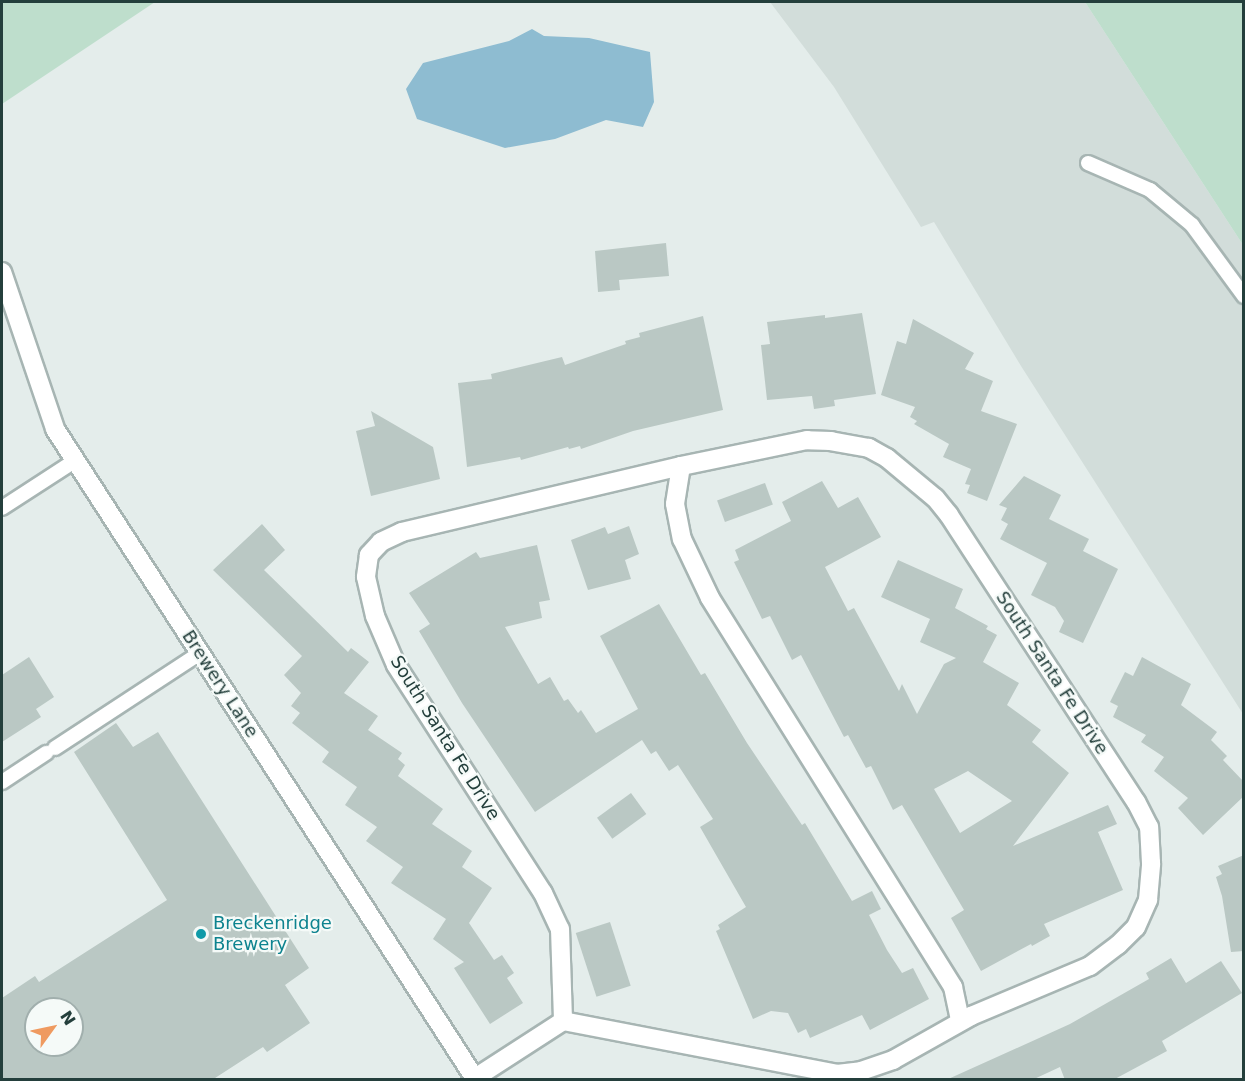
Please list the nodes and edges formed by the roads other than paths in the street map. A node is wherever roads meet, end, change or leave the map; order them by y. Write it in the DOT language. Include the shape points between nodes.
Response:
graph roads {
  1 [pos="1088,163"];
  2 [pos="2,272"];
  3 [pos="1244,296"];
  4 [pos="76,460"];
  5 [pos="681,466"];
  6 [pos="2,508"];
  7 [pos="200,653"];
  8 [pos="2,782"];
  9 [pos="563,1021"];
  10 [pos="960,1021"];
  11 [pos="475,1079"];
  1 -- 3 [label="lane" via="1150,190 1192,225"];
  2 -- 4 [label="street, Brewery Lane" via="55,429"];
  4 -- 6 [label="lane"];
  4 -- 7 [label="street, Brewery Lane"];
  5 -- 9 [label="street, South Santa Fe Drive" via="402,532 381,542 369,555 366,577 375,616 396,664 543,893 560,929"];
  5 -- 10 [label="street" via="675,504 682,538 710,598 953,987"];
  5 -- 10 [label="street, South Santa Fe Drive" via="807,440 869,448 887,458 935,498 949,515 1149,827 1148,900 1136,927 1090,966"];
  7 -- 8 [label="lane"];
  7 -- 11 [label="street, Brewery Lane"];
  9 -- 10 [label="street, South Santa Fe Drive" via="837,1074 894,1060"];
  9 -- 11 [label="street"];
}
